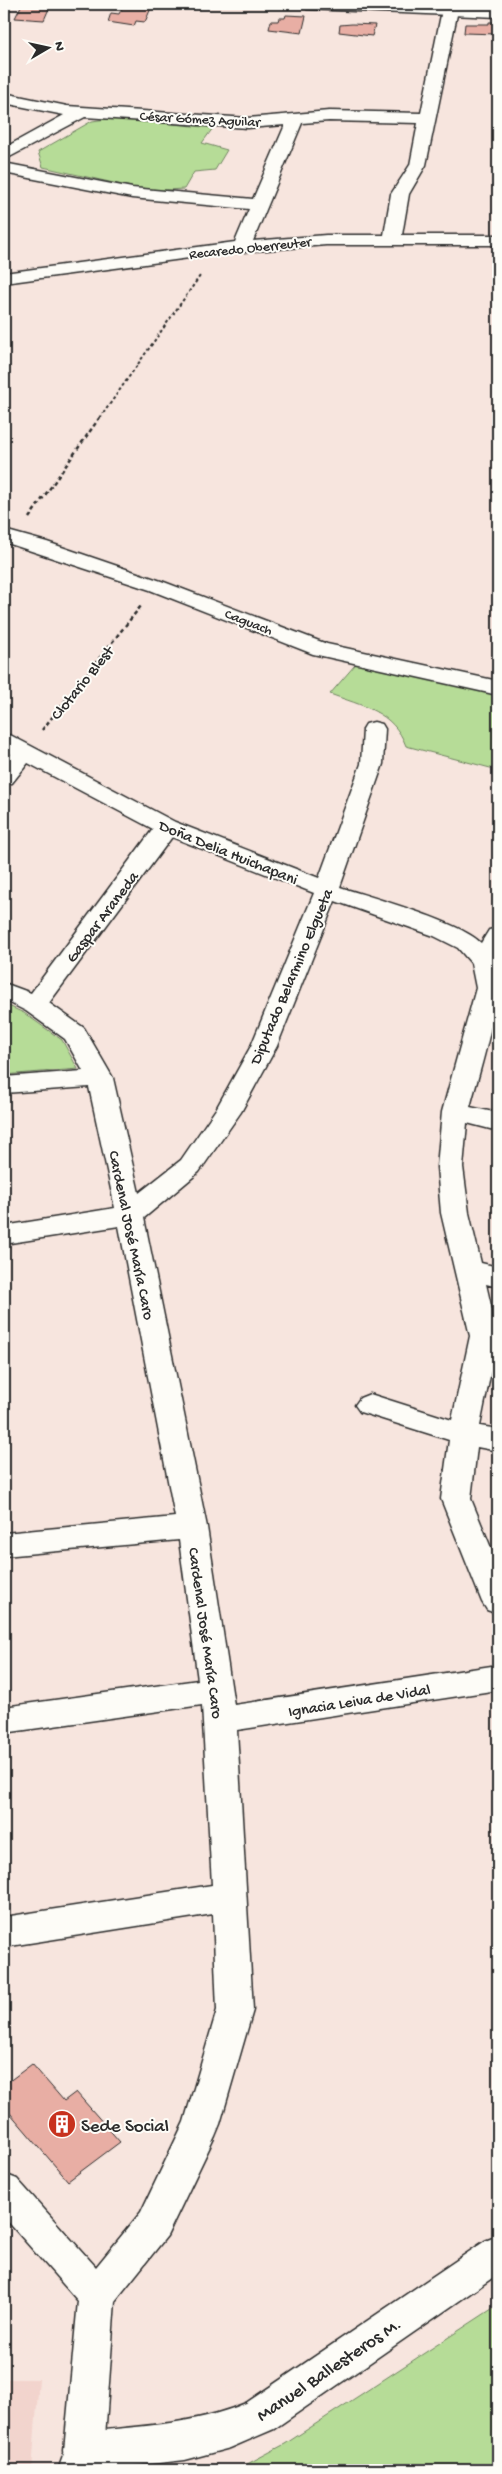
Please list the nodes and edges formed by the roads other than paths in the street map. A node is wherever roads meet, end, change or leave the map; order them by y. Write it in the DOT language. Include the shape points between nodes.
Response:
graph roads {
  1 [pos="307,4"];
  2 [pos="450,10"];
  3 [pos="498,12"];
  4 [pos="4,98"];
  5 [pos="82,112"];
  6 [pos="428,118"];
  7 [pos="296,119"];
  8 [pos="4,155"];
  9 [pos="4,168"];
  10 [pos="260,205"];
  11 [pos="392,239"];
  12 [pos="498,240"];
  13 [pos="242,246"];
  14 [pos="4,264"];
  15 [pos="38,275"];
  16 [pos="4,278"];
  17 [pos="9,538"];
  18 [pos="498,688"];
  19 [pos="374,729"];
  20 [pos="4,741"];
  21 [pos="24,752"];
  22 [pos="4,778"];
  23 [pos="167,827"];
  24 [pos="327,890"];
  25 [pos="498,935"];
  26 [pos="490,980"];
  27 [pos="4,991"];
  28 [pos="35,1005"];
  29 [pos="100,1078"];
  30 [pos="4,1085"];
  31 [pos="455,1112"];
  32 [pos="498,1122"];
  33 [pos="130,1215"];
  34 [pos="4,1235"];
  35 [pos="467,1270"];
  36 [pos="498,1277"];
  37 [pos="370,1405"];
  38 [pos="464,1434"];
  39 [pos="498,1440"];
  40 [pos="192,1527"];
  41 [pos="4,1545"];
  42 [pos="498,1602"];
  43 [pos="498,1678"];
  44 [pos="218,1705"];
  45 [pos="4,1720"];
  46 [pos="229,1897"];
  47 [pos="4,1932"];
  48 [pos="4,2191"];
  49 [pos="498,2253"];
  50 [pos="97,2295"];
  51 [pos="81,2461"];
  1 -- 2 [label="street"];
  2 -- 3 [label="street"];
  2 -- 6 [label="street"];
  4 -- 5 [label="street, César Gómez Aguilar"];
  5 -- 7 [label="street, César Gómez Aguilar" via="248,123"];
  5 -- 8 [label="street"];
  6 -- 7 [label="street, César Gómez Aguilar"];
  6 -- 11 [label="street" via="418,165 400,194"];
  7 -- 10 [label="street"];
  9 -- 10 [label="street" via="132,194"];
  10 -- 13 [label="street"];
  11 -- 12 [label="street, Recaredo Oberreuter"];
  11 -- 13 [label="street, Recaredo Oberreuter"];
  13 -- 15 [label="street, Recaredo Oberreuter"];
  14 -- 15 [label="street"];
  15 -- 16 [label="street, Recaredo Oberreuter"];
  17 -- 18 [label="street, Caguach" via="157,586 321,650"];
  19 -- 24 [label="street, Diputado Belarmino Elgueta" via="372,764"];
  20 -- 21 [label="street, Doña Delia Huichapani"];
  21 -- 22 [label="street"];
  21 -- 23 [label="street, Doña Delia Huichapani"];
  23 -- 24 [label="street, Doña Delia Huichapani"];
  23 -- 28 [label="street, Gaspar Araneda"];
  24 -- 26 [label="street, Doña Delia Huichapani" via="443,931 467,943 476,952"];
  24 -- 33 [label="street, Diputado Belarmino Elgueta" via="264,1046 228,1112 190,1166"];
  25 -- 26 [label="street"];
  26 -- 31 [label="street"];
  27 -- 28 [label="street, Cardenal José María Caro"];
  28 -- 29 [label="street, Cardenal José María Caro" via="75,1034"];
  29 -- 30 [label="street"];
  29 -- 33 [label="street, Cardenal José María Caro"];
  31 -- 32 [label="street"];
  31 -- 35 [label="street" via="450,1167 455,1213"];
  33 -- 34 [label="street"];
  33 -- 40 [label="street, Cardenal José María Caro"];
  35 -- 36 [label="street"];
  35 -- 38 [label="street" via="484,1336"];
  37 -- 38 [label="street"];
  38 -- 39 [label="street"];
  38 -- 42 [label="street" via="456,1499"];
  40 -- 41 [label="street"];
  40 -- 44 [label="street, Cardenal José María Caro"];
  43 -- 44 [label="street, Ignacia Leiva de Vidal"];
  44 -- 45 [label="street, Ignacia Leiva de Vidal"];
  44 -- 46 [label="street, Cardenal José María Caro"];
  46 -- 47 [label="street"];
  46 -- 50 [label="street, Cardenal José María Caro" via="235,2010 202,2124 154,2224"];
  48 -- 50 [label="street"];
  49 -- 51 [label="street, Manuel Ballesteros M." via="260,2416 230,2429 185,2441"];
  50 -- 51 [label="street"];
}
